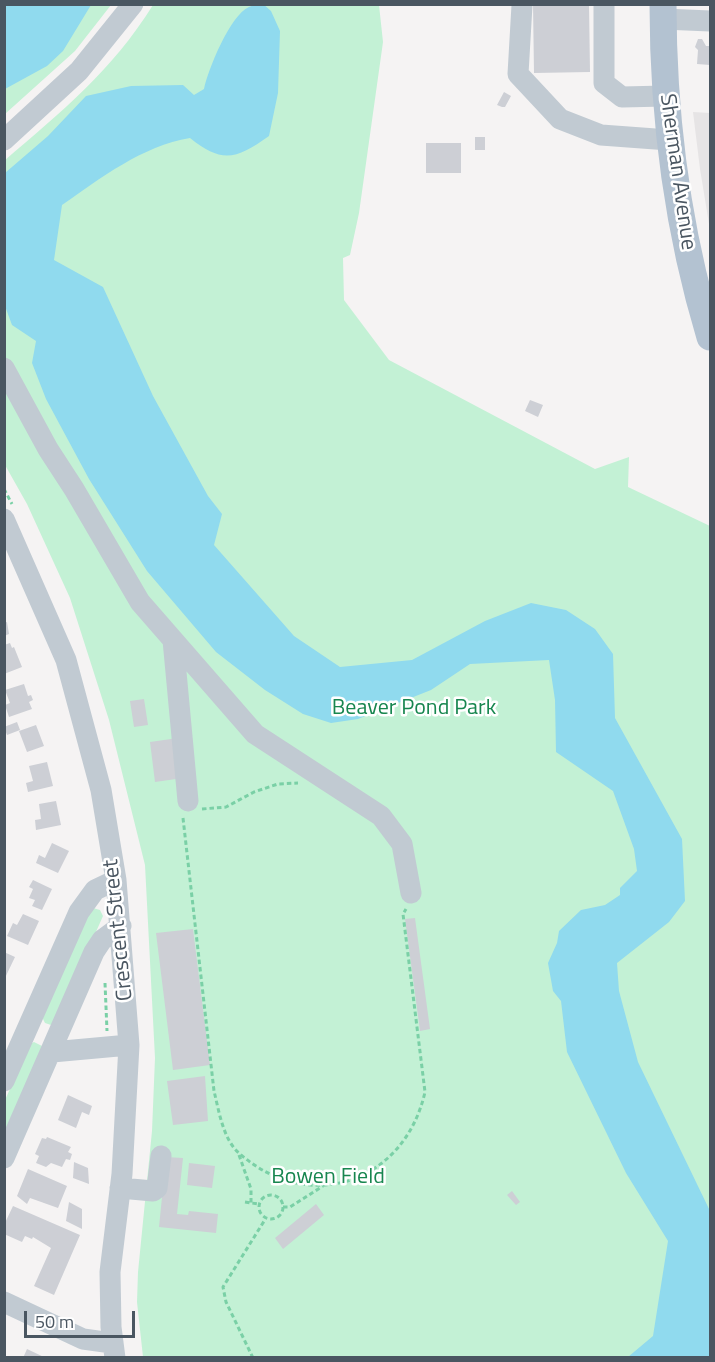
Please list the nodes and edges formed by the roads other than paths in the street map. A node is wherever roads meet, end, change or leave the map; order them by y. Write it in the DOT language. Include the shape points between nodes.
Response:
graph roads {
  1 [pos="133,4"];
  2 [pos="604,4"];
  3 [pos="522,5"];
  4 [pos="663,12"];
  5 [pos="711,21"];
  6 [pos="665,96"];
  7 [pos="4,140"];
  8 [pos="669,140"];
  9 [pos="711,337"];
  10 [pos="4,368"];
  11 [pos="4,519"];
  12 [pos="173,640"];
  13 [pos="187,806"];
  14 [pos="116,880"];
  15 [pos="411,894"];
  16 [pos="121,926"];
  17 [pos="29,1026"];
  18 [pos="55,1045"];
  19 [pos="129,1045"];
  20 [pos="4,1081"];
  21 [pos="5,1153"];
  22 [pos="161,1156"];
  23 [pos="120,1188"];
  24 [pos="4,1302"];
  25 [pos="114,1350"];
  1 -- 7 [label="street" via="79,72"];
  2 -- 6 [label="street" via="604,83 622,97"];
  3 -- 8 [label="street" via="518,74 560,119 601,135"];
  4 -- 5 [label="street"];
  4 -- 6 [label="main road, Sherman Avenue"];
  6 -- 8 [label="main road, Sherman Avenue"];
  8 -- 9 [label="main road, Sherman Avenue" via="680,221"];
  10 -- 12 [label="street" via="117,566 140,602"];
  11 -- 14 [label="street, Crescent Street" via="66,660 101,790"];
  12 -- 13 [label="street"];
  12 -- 15 [label="street" via="255,734 381,816 402,844"];
  14 -- 16 [label="street, Crescent Street"];
  14 -- 17 [label="street" via="87,898"];
  16 -- 18 [label="street" via="102,940 94,952"];
  16 -- 19 [label="street, Crescent Street"];
  17 -- 18 [label="street"];
  17 -- 20 [label="street"];
  18 -- 19 [label="street"];
  18 -- 21 [label="street"];
  19 -- 23 [label="street, Crescent Street"];
  22 -- 23 [label="street" via="157,1188"];
  23 -- 25 [label="street, Crescent Street" via="110,1272"];
  24 -- 25 [label="street"];
}
